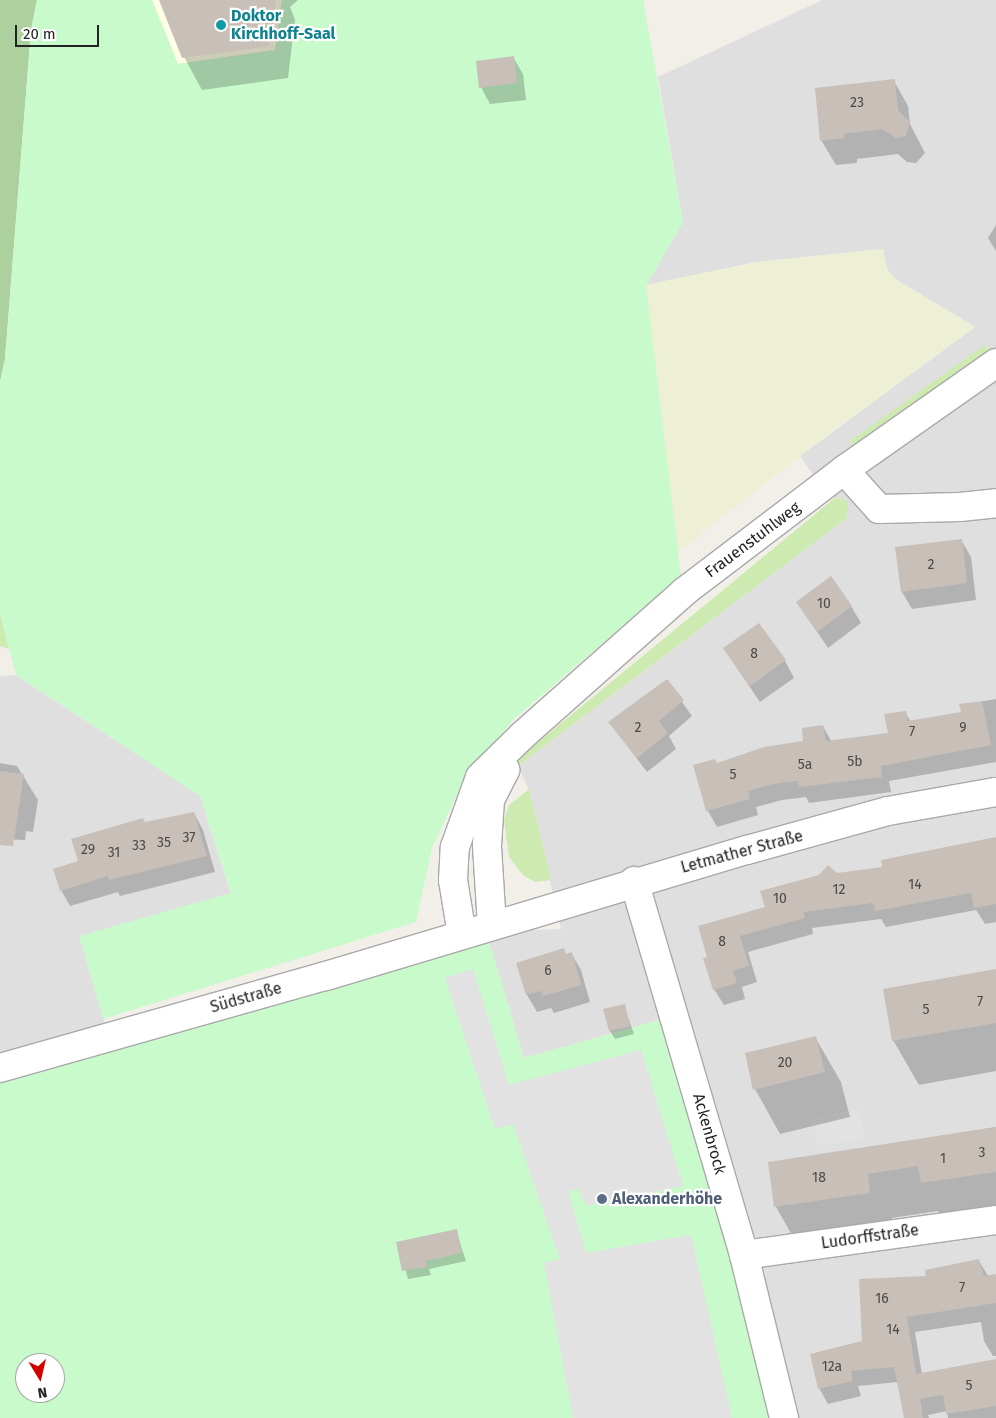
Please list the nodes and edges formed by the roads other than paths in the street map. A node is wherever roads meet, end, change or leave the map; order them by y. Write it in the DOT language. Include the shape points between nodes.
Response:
graph roads {
  1 [pos="996,362"];
  2 [pos="844,470"];
  3 [pos="996,503"];
  4 [pos="522,735"];
  5 [pos="996,792"];
  6 [pos="634,881"];
  7 [pos="492,926"];
  8 [pos="462,936"];
  9 [pos="0,1068"];
  10 [pos="996,1220"];
  11 [pos="744,1255"];
  12 [pos="784,1418"];
  1 -- 2 [label="street, Frauenstuhlweg"];
  2 -- 3 [label="street" via="879,509 960,508"];
  2 -- 4 [label="street, Frauenstuhlweg" via="684,592"];
  4 -- 7 [label="street, Frauenstuhlweg" via="490,800 487,846"];
  4 -- 8 [label="street, Frauenstuhlweg" via="480,777 458,839 453,880"];
  5 -- 6 [label="street, Letmather Straße" via="888,812"];
  6 -- 7 [label="street, Letmather Straße"];
  6 -- 11 [label="street, Ackenbrock"];
  7 -- 8 [label="street, Südstraße"];
  8 -- 9 [label="street, Südstraße"];
  10 -- 11 [label="street, Ludorffstraße"];
  11 -- 12 [label="street, Ackenbrock"];
}
